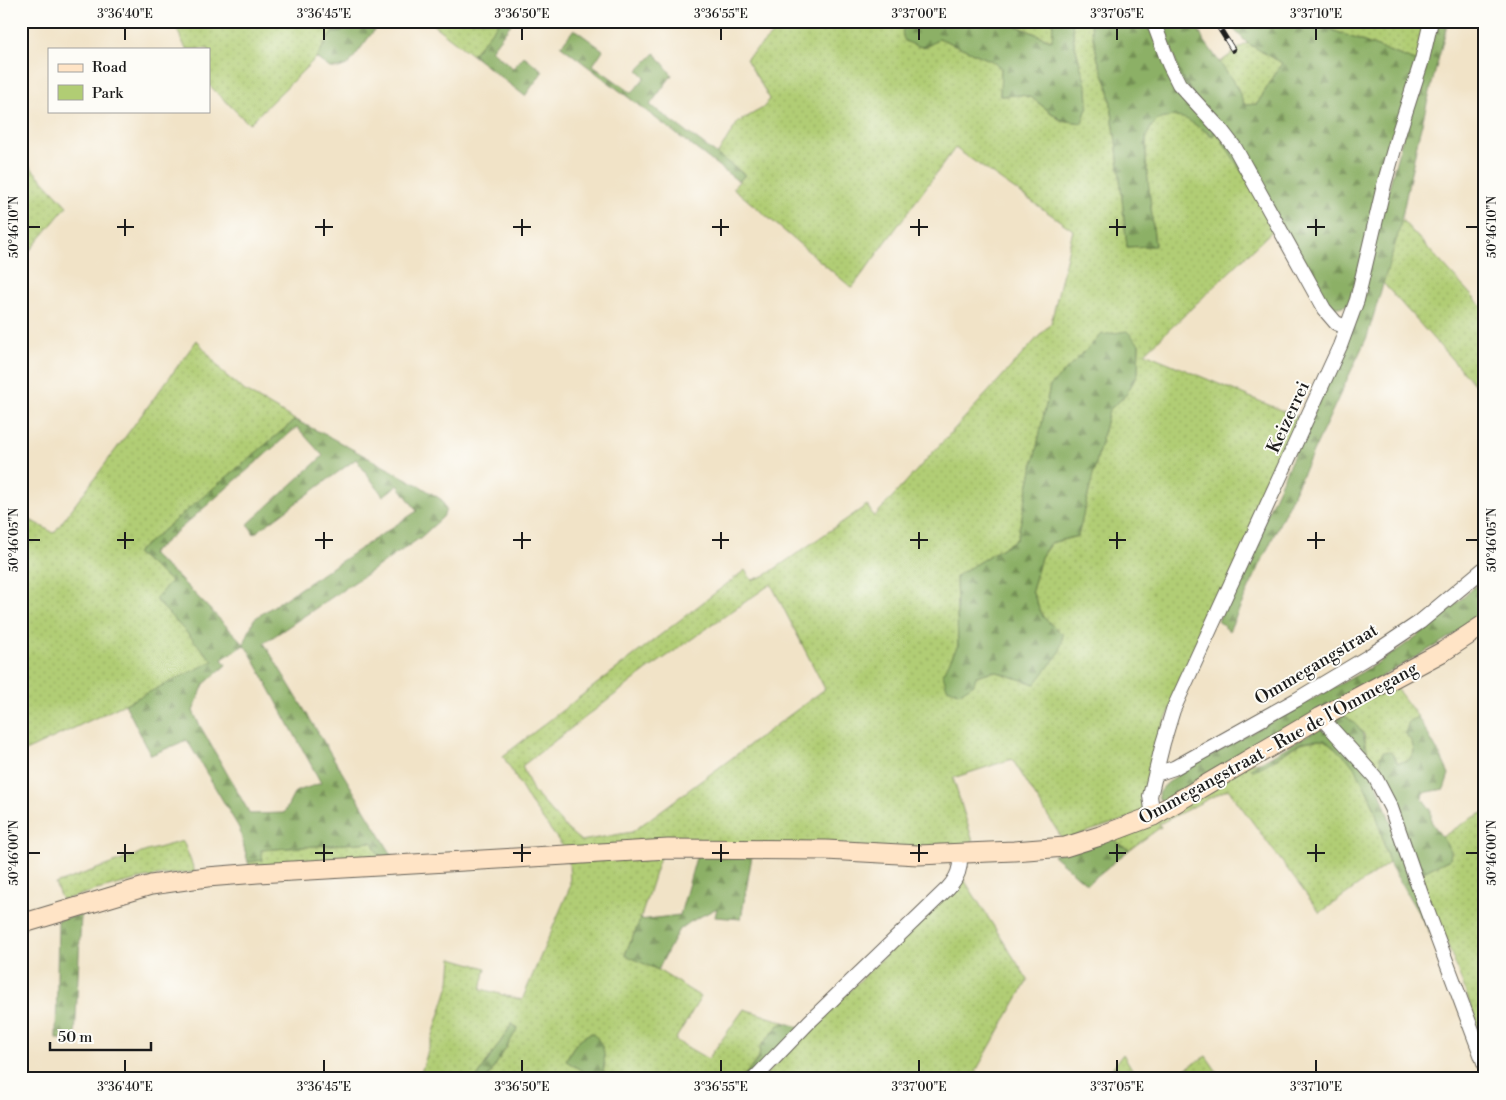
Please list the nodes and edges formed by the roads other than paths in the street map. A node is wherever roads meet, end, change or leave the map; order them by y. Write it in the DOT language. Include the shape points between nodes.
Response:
graph roads {
  1 [pos="1153,21"];
  2 [pos="1431,21"];
  3 [pos="1346,327"];
  4 [pos="1485,568"];
  5 [pos="1485,624"];
  6 [pos="1321,717"];
  7 [pos="1156,774"];
  8 [pos="1152,816"];
  9 [pos="960,854"];
  10 [pos="21,924"];
  11 [pos="1485,1064"];
  12 [pos="754,1079"];
  1 -- 3 [label="street" via="1179,84 1235,148 1324,309 1336,323"];
  2 -- 3 [label="street, Keizerrei"];
  3 -- 7 [label="street, Keizerrei" via="1327,377 1173,710"];
  4 -- 7 [label="street, Ommegangstraat" via="1420,622 1371,655 1174,768"];
  5 -- 6 [label="main road, Ommegangstraat - Rue de l'Ommegang" via="1444,651"];
  6 -- 8 [label="main road, Ommegangstraat - Rue de l'Ommegang"];
  6 -- 11 [label="street" via="1375,777 1391,808"];
  7 -- 8 [label="street, Keizerrei" via="1150,796"];
  8 -- 9 [label="main road, Ommegangstraat - Rue de l'Ommegang" via="1064,846"];
  9 -- 10 [label="main road, Ommegangstraat - Rue de l'Ommegang" via="668,849 207,877 151,885"];
  9 -- 12 [label="street" via="958,873 952,884 808,1022"];
}
